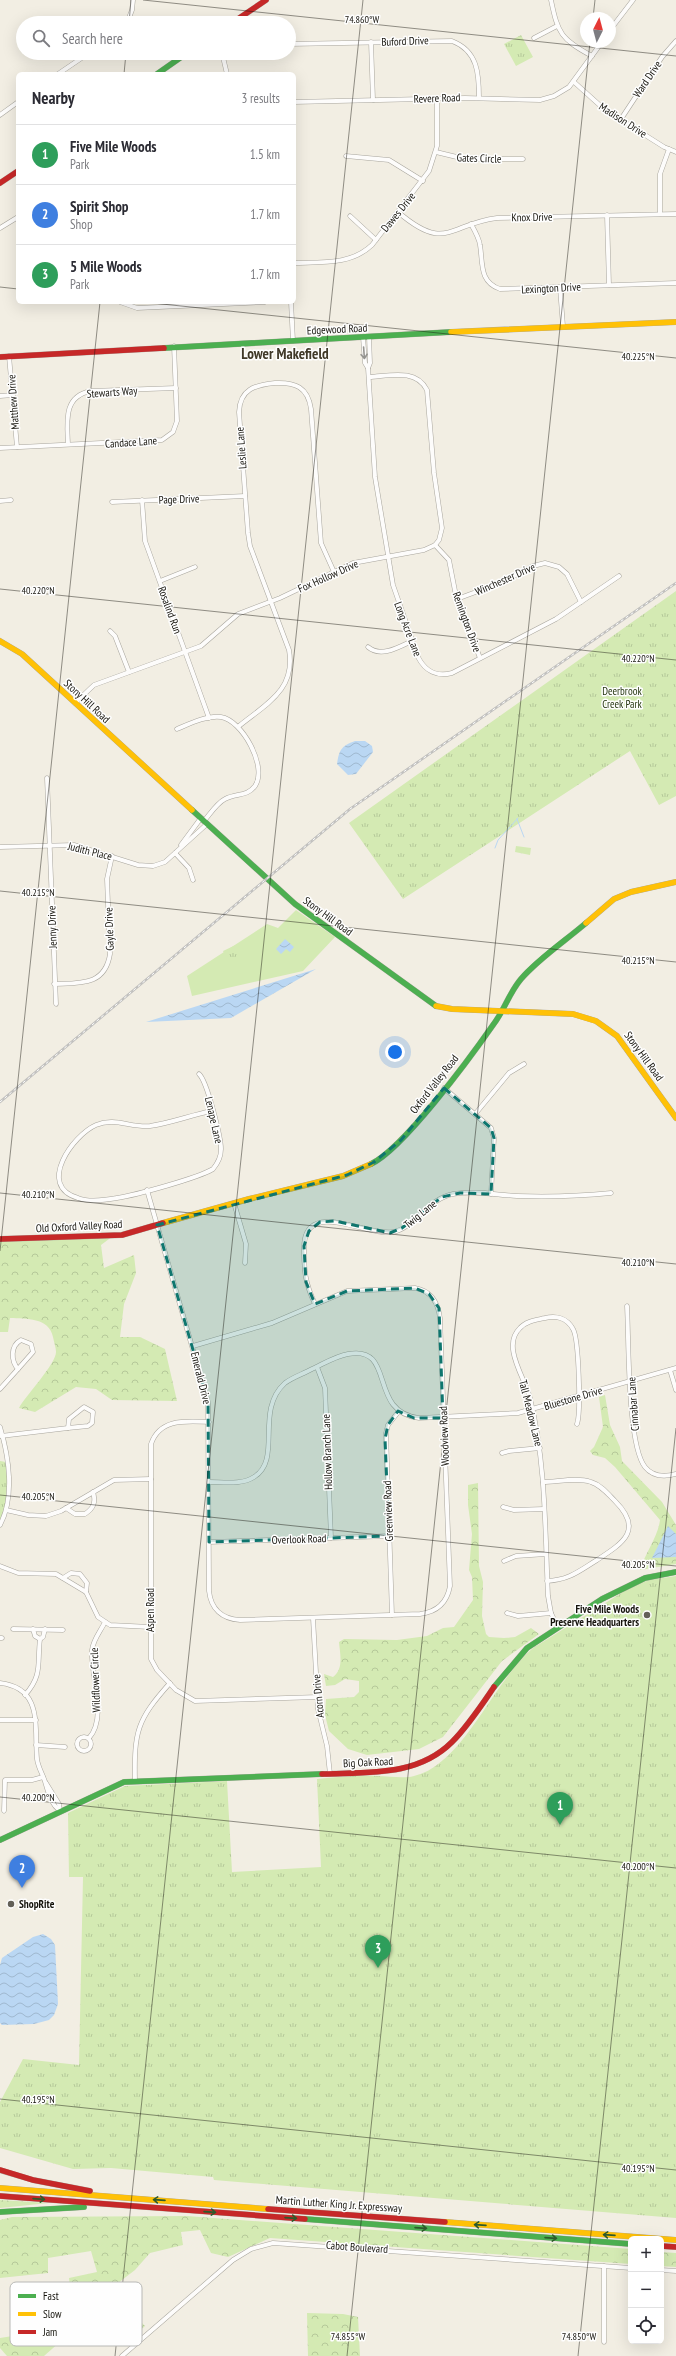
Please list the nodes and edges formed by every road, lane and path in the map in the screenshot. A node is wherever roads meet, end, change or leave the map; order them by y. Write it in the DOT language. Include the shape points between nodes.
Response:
graph roads {
  1 [pos="133,0"];
  2 [pos="266,0"];
  3 [pos="551,0"];
  4 [pos="631,0"];
  5 [pos="130,16"];
  6 [pos="242,16"];
  7 [pos="616,21"];
  8 [pos="557,26"];
  9 [pos="534,38"];
  10 [pos="676,41"];
  11 [pos="371,42"];
  12 [pos="296,44"];
  13 [pos="598,48"];
  14 [pos="592,56"];
  15 [pos="78,60"];
  16 [pos="177,60"];
  17 [pos="224,60"];
  18 [pos="61,72"];
  19 [pos="160,72"];
  20 [pos="227,72"];
  21 [pos="574,82"];
  22 [pos="437,98"];
  23 [pos="479,98"];
  24 [pos="373,100"];
  25 [pos="296,102"];
  26 [pos="16,103"];
  27 [pos="0,115"];
  28 [pos="621,119"];
  29 [pos="669,150"];
  30 [pos="436,152"];
  31 [pos="676,152"];
  32 [pos="346,156"];
  33 [pos="523,159"];
  34 [pos="16,172"];
  35 [pos="423,182"];
  36 [pos="0,183"];
  37 [pos="398,212"];
  38 [pos="660,214"];
  39 [pos="676,214"];
  40 [pos="607,215"];
  41 [pos="350,216"];
  42 [pos="16,218"];
  43 [pos="471,224"];
  44 [pos="0,228"];
  45 [pos="376,240"];
  46 [pos="296,263"];
  47 [pos="676,283"];
  48 [pos="609,285"];
  49 [pos="560,288"];
  50 [pos="126,304"];
  51 [pos="166,304"];
  52 [pos="291,304"];
  53 [pos="676,322"];
  54 [pos="563,326"];
  55 [pos="366,337"];
  56 [pos="293,341"];
  57 [pos="174,346"];
  58 [pos="10,356"];
  59 [pos="0,357"];
  60 [pos="369,377"];
  61 [pos="176,388"];
  62 [pos="13,395"];
  63 [pos="0,396"];
  64 [pos="68,444"];
  65 [pos="17,447"];
  66 [pos="0,448"];
  67 [pos="245,496"];
  68 [pos="11,500"];
  69 [pos="142,500"];
  70 [pos="0,501"];
  71 [pos="112,502"];
  72 [pos="434,545"];
  73 [pos="388,556"];
  74 [pos="195,567"];
  75 [pos="334,572"];
  76 [pos="619,576"];
  77 [pos="160,581"];
  78 [pos="457,599"];
  79 [pos="271,602"];
  80 [pos="581,602"];
  81 [pos="110,631"];
  82 [pos="0,641"];
  83 [pos="412,641"];
  84 [pos="368,647"];
  85 [pos="186,652"];
  86 [pos="480,658"];
  87 [pos="129,672"];
  88 [pos="75,703"];
  89 [pos="209,718"];
  90 [pos="239,726"];
  91 [pos="176,729"];
  92 [pos="47,778"];
  93 [pos="204,821"];
  94 [pos="49,845"];
  95 [pos="0,847"];
  96 [pos="175,853"];
  97 [pos="112,856"];
  98 [pos="192,880"];
  99 [pos="676,882"];
  100 [pos="54,984"];
  101 [pos="56,1004"];
  102 [pos="500,1011"];
  103 [pos="524,1064"];
  104 [pos="199,1074"];
  105 [pos="444,1088"];
  106 [pos="212,1111"];
  107 [pos="476,1113"];
  108 [pos="676,1118"];
  109 [pos="147,1190"];
  110 [pos="611,1193"];
  111 [pos="491,1194"];
  112 [pos="234,1203"];
  113 [pos="157,1225"];
  114 [pos="0,1239"];
  115 [pos="245,1263"];
  116 [pos="315,1304"];
  117 [pos="627,1306"];
  118 [pos="193,1346"];
  119 [pos="316,1367"];
  120 [pos="676,1368"];
  121 [pos="18,1369"];
  122 [pos="670,1370"];
  123 [pos="631,1381"];
  124 [pos="0,1389"];
  125 [pos="676,1390"];
  126 [pos="579,1396"];
  127 [pos="533,1409"];
  128 [pos="399,1411"];
  129 [pos="444,1418"];
  130 [pos="209,1422"];
  131 [pos="577,1424"];
  132 [pos="0,1427"];
  133 [pos="68,1428"];
  134 [pos="1,1436"];
  135 [pos="540,1448"];
  136 [pos="502,1453"];
  137 [pos="676,1474"];
  138 [pos="151,1479"];
  139 [pos="209,1482"];
  140 [pos="543,1482"];
  141 [pos="93,1492"];
  142 [pos="503,1506"];
  143 [pos="66,1508"];
  144 [pos="544,1509"];
  145 [pos="6,1510"];
  146 [pos="0,1525"];
  147 [pos="389,1536"];
  148 [pos="330,1538"];
  149 [pos="209,1542"];
  150 [pos="546,1554"];
  151 [pos="504,1561"];
  152 [pos="0,1566"];
  153 [pos="676,1572"];
  154 [pos="63,1578"];
  155 [pos="547,1580"];
  156 [pos="86,1592"];
  157 [pos="507,1613"];
  158 [pos="551,1613"];
  159 [pos="392,1615"];
  160 [pos="223,1616"];
  161 [pos="313,1618"];
  162 [pos="105,1622"];
  163 [pos="150,1627"];
  164 [pos="558,1628"];
  165 [pos="13,1629"];
  166 [pos="33,1629"];
  167 [pos="45,1629"];
  168 [pos="63,1630"];
  169 [pos="40,1640"];
  170 [pos="0,1683"];
  171 [pos="170,1683"];
  172 [pos="25,1695"];
  173 [pos="318,1697"];
  174 [pos="0,1720"];
  175 [pos="36,1720"];
  176 [pos="89,1738"];
  177 [pos="36,1745"];
  178 [pos="65,1746"];
  179 [pos="330,1774"];
  180 [pos="43,1777"];
  181 [pos="135,1781"];
  182 [pos="4,1811"];
  183 [pos="60,1811"];
  184 [pos="0,1840"];
  185 [pos="0,2170"];
  186 [pos="0,2188"];
  187 [pos="0,2196"];
  188 [pos="125,2198"];
  189 [pos="146,2207"];
  190 [pos="0,2212"];
  191 [pos="676,2240"];
  192 [pos="628,2244"];
  193 [pos="664,2246"];
  194 [pos="676,2247"];
  195 [pos="604,2266"];
  196 [pos="628,2268"];
  197 [pos="664,2270"];
  198 [pos="676,2271"];
  199 [pos="142,2339"];
  200 [pos="604,2342"];
  201 [pos="134,2346"];
  202 [pos="122,2356"];
  1 -- 5 [label="street"];
  2 -- 6 [label="main road"];
  3 -- 8 [label="street"];
  4 -- 7 [label="street"];
  8 -- 9 [label="street"];
  8 -- 14 [label="street" via="563,37"];
  10 -- 28 [label="street, Ward Drive" via="662,57"];
  11 -- 12 [label="street, Buford Drive"];
  11 -- 23 [label="street, Buford Drive" via="456,42 470,52 477,65"];
  11 -- 24 [label="street"];
  13 -- 14 [label="street"];
  14 -- 21 [label="street, Revere Road"];
  15 -- 18 [label="street"];
  16 -- 19 [label="main road"];
  17 -- 20 [label="street"];
  21 -- 23 [label="street, Revere Road" via="560,94 540,100"];
  21 -- 28 [label="street, Madison Drive" via="595,102"];
  22 -- 23 [label="street, Revere Road"];
  22 -- 24 [label="street, Revere Road"];
  22 -- 30 [label="street, Dawes Drive"];
  24 -- 25 [label="street, Revere Road"];
  26 -- 27 [label="street"];
  28 -- 29 [label="street, Madison Drive"];
  29 -- 31 [label="street, Madison Drive"];
  29 -- 38 [label="street" via="660,174"];
  30 -- 33 [label="street, Gates Circle" via="465,159"];
  30 -- 35 [label="street, Dawes Drive"];
  32 -- 35 [label="street" via="389,160"];
  34 -- 36 [label="main road"];
  35 -- 37 [label="street, Dawes Drive"];
  37 -- 43 [label="street, Knox Drive" via="418,228 433,233 454,232"];
  37 -- 45 [label="street, Dawes Drive"];
  38 -- 39 [label="street, Knox Drive"];
  38 -- 40 [label="street, Knox Drive"];
  40 -- 43 [label="street, Knox Drive" via="497,218"];
  40 -- 48 [label="street"];
  41 -- 45 [label="street"];
  42 -- 44 [label="street"];
  43 -- 49 [label="street, Lexington Drive" via="480,244 483,273 492,285 509,290"];
  45 -- 46 [label="street, Dawes Drive" via="362,253 345,260"];
  47 -- 48 [label="street, Lexington Drive"];
  48 -- 49 [label="street, Lexington Drive"];
  49 -- 54 [label="street"];
  50 -- 51 [label="street" via="137,308"];
  52 -- 56 [label="street"];
  53 -- 54 [label="main road, Edgewood Road"];
  54 -- 55 [label="main road, Edgewood Road"];
  55 -- 56 [label="main road, Edgewood Road"];
  55 -- 60 [label="street, Long Acre Lane" via="370,363"];
  56 -- 57 [label="main road, Edgewood Road"];
  57 -- 58 [label="main road, Edgewood Road"];
  57 -- 61 [label="street, Candace Lane"];
  58 -- 59 [label="main road, Edgewood Road"];
  58 -- 62 [label="street, Matthew Drive"];
  60 -- 72 [label="street" via="411,375 420,380 427,390 434,473 442,528 439,540"];
  60 -- 73 [label="street, Long Acre Lane" via="375,477"];
  61 -- 64 [label="street, Stewarts Way" via="91,391 82,394 74,399 69,407"];
  61 -- 64 [label="street, Candace Lane" via="177,422 173,432 162,440"];
  62 -- 63 [label="street"];
  62 -- 65 [label="street, Matthew Drive"];
  64 -- 65 [label="street, Candace Lane"];
  65 -- 66 [label="street, Candace Lane"];
  67 -- 69 [label="street, Page Drive"];
  67 -- 75 [label="street, Leslie Lane" via="240,400 255,386 287,382 295,384 305,390 310,401 321,543"];
  67 -- 79 [label="street, Leslie Lane" via="249,539"];
  68 -- 70 [label="street"];
  69 -- 71 [label="street, Page Drive"];
  69 -- 77 [label="street, Rosalind Run" via="145,541"];
  72 -- 73 [label="street, Fox Hollow Drive" via="424,550"];
  72 -- 78 [label="street, Remington Drive" via="449,560"];
  73 -- 75 [label="street, Fox Hollow Drive" via="354,562"];
  73 -- 83 [label="street, Long Acre Lane" via="394,594"];
  74 -- 77 [label="street"];
  75 -- 79 [label="street, Fox Hollow Drive"];
  76 -- 80 [label="street, Long Acre Lane"];
  77 -- 85 [label="street, Rosalind Run"];
  78 -- 80 [label="street, Winchester Drive" via="545,563 559,567 567,574"];
  78 -- 86 [label="street, Remington Drive"];
  79 -- 85 [label="street, Fox Hollow Drive" via="238,614 201,646"];
  79 -- 90 [label="street, Leslie Lane" via="289,650 290,676 279,693"];
  80 -- 86 [label="street, Long Acre Lane" via="556,619"];
  81 -- 87 [label="street" via="115,636"];
  82 -- 88 [label="main road, Stony Hill Road" via="18,650"];
  83 -- 84 [label="street" via="384,652 374,651"];
  83 -- 86 [label="street, Long Acre Lane" via="422,664 435,673 452,673"];
  85 -- 87 [label="street, Fox Hollow Drive"];
  85 -- 89 [label="street, Rosalind Run"];
  87 -- 88 [label="street, Fox Hollow Drive" via="94,685"];
  88 -- 93 [label="main road, Stony Hill Road"];
  89 -- 90 [label="street" via="226,718"];
  89 -- 91 [label="street"];
  90 -- 93 [label="street" via="258,763 258,780 254,788 246,794 224,800"];
  92 -- 94 [label="street, Jenny Drive"];
  93 -- 96 [label="street, Judith Place"];
  93 -- 96 [label="street, Judith Place"];
  93 -- 102 [label="main road, Stony Hill Road" via="295,904 426,1000 445,1008"];
  94 -- 95 [label="street, Judith Place"];
  94 -- 97 [label="street, Judith Place" via="74,845"];
  94 -- 100 [label="street, Jenny Drive"];
  96 -- 97 [label="street, Judith Place" via="162,863 149,866"];
  96 -- 98 [label="street" via="189,868"];
  97 -- 100 [label="street, Gayle Drive" via="107,879 110,948 107,965 99,976 89,981"];
  99 -- 102 [label="main road, Oxford Valley Road" via="628,892 606,904 527,973 513,989"];
  100 -- 101 [label="street, Jenny Drive"];
  102 -- 105 [label="main road, Oxford Valley Road" via="494,1024"];
  102 -- 108 [label="main road, Stony Hill Road" via="573,1014 598,1022 619,1039"];
  103 -- 107 [label="street" via="509,1073"];
  104 -- 106 [label="street, Lenape Lane" via="204,1080"];
  105 -- 107 [label="street"];
  105 -- 112 [label="main road, Oxford Valley Road" via="401,1140 374,1162 343,1176"];
  106 -- 109 [label="street, Lenape Lane" via="221,1149 216,1165 206,1172"];
  106 -- 109 [label="street, Lenape Lane" via="151,1126 117,1121 100,1123 75,1140 60,1167 62,1185 67,1193 79,1199 115,1199"];
  107 -- 111 [label="street" via="487,1122 493,1133"];
  109 -- 113 [label="street, Emerald Drive"];
  110 -- 111 [label="street, Twig Lane" via="541,1196"];
  111 -- 116 [label="street, Twig Lane" via="460,1193 442,1197 395,1232 381,1232 329,1221 316,1224 307,1235 304,1246 306,1282"];
  112 -- 113 [label="main road, Oxford Valley Road"];
  112 -- 115 [label="street" via="246,1244"];
  113 -- 114 [label="main road, Old Oxford Valley Road" via="113,1236"];
  113 -- 118 [label="street, Emerald Drive"];
  116 -- 118 [label="street, Woodview Road" via="272,1323"];
  116 -- 129 [label="street, Woodview Road" via="355,1289 415,1288 429,1294 439,1308"];
  117 -- 123 [label="street, Cinnabar Lane"];
  118 -- 130 [label="street, Emerald Drive" via="206,1391"];
  119 -- 128 [label="street" via="347,1354 369,1358 379,1367 388,1399"];
  119 -- 139 [label="street" via="289,1380 275,1395 268,1415 267,1459 258,1474 244,1481"];
  119 -- 148 [label="street, Hollow Branch Lane" via="325,1388"];
  120 -- 122 [label="street, Bluestone Drive"];
  121 -- 121 [label="street" via="33,1352 31,1344 26,1340 19,1342 14,1349 13,1363"];
  121 -- 124 [label="street"];
  122 -- 123 [label="street, Bluestone Drive"];
  122 -- 125 [label="street"];
  123 -- 126 [label="street, Bluestone Drive"];
  123 -- 137 [label="street, Cinnabar Lane" via="633,1425 642,1461 648,1470 656,1474"];
  126 -- 127 [label="street, Bluestone Drive"];
  126 -- 127 [label="street, Tall Meadow Lane" via="576,1338 573,1328 564,1319 556,1317 534,1320 518,1329 512,1347"];
  126 -- 131 [label="street"];
  127 -- 129 [label="street, Bluestone Drive" via="506,1415"];
  127 -- 135 [label="street, Tall Meadow Lane"];
  128 -- 129 [label="street, Bluestone Drive" via="414,1418"];
  128 -- 147 [label="street, Greenview Road" via="388,1425 386,1434"];
  129 -- 159 [label="street, Woodview Road" via="449,1590 443,1603 431,1612"];
  130 -- 138 [label="street, Aspen Road" via="174,1422 160,1429 151,1444"];
  130 -- 139 [label="street, Emerald Drive"];
  132 -- 134 [label="street"];
  133 -- 133 [label="street" via="88,1426 93,1421 93,1412 86,1407 80,1408 69,1419"];
  133 -- 134 [label="street"];
  134 -- 145 [label="street" via="9,1483"];
  135 -- 136 [label="street"];
  135 -- 140 [label="street, Tall Meadow Lane"];
  138 -- 141 [label="street" via="114,1480"];
  138 -- 163 [label="street, Aspen Road"];
  139 -- 149 [label="street, Emerald Drive"];
  140 -- 144 [label="street, Tall Meadow Lane"];
  140 -- 155 [label="street" via="584,1481 596,1484 623,1510 629,1522 626,1537 616,1548 568,1578"];
  141 -- 143 [label="street"];
  141 -- 143 [label="street" via="94,1505 85,1514 75,1514"];
  142 -- 144 [label="street" via="514,1510"];
  143 -- 145 [label="street" via="53,1514 39,1516"];
  144 -- 150 [label="street, Tall Meadow Lane"];
  145 -- 146 [label="street"];
  147 -- 148 [label="street, Overlook Road"];
  147 -- 159 [label="street, Greenview Road"];
  148 -- 149 [label="street, Overlook Road"];
  149 -- 160 [label="street, Emerald Drive" via="210,1597 216,1610"];
  150 -- 151 [label="street" via="516,1556"];
  150 -- 155 [label="street, Tall Meadow Lane"];
  152 -- 154 [label="street" via="12,1572 48,1573"];
  153 -- 164 [label="main road, Big Oak Road" via="656,1574 633,1581"];
  154 -- 156 [label="street"];
  154 -- 156 [label="street" via="71,1573 80,1574 87,1583"];
  155 -- 158 [label="street, Tall Meadow Lane"];
  156 -- 162 [label="street" via="98,1617"];
  157 -- 158 [label="street" via="518,1616"];
  158 -- 164 [label="street, Tall Meadow Lane"];
  159 -- 161 [label="street, Woodview Road"];
  160 -- 161 [label="street, Woodview Road" via="240,1620"];
  161 -- 173 [label="street, Acorn Drive"];
  162 -- 163 [label="street" via="117,1627"];
  162 -- 176 [label="street, Wildflower Circle" via="95,1638 92,1650 97,1709 94,1729"];
  163 -- 171 [label="street, Aspen Road" via="152,1660 157,1670"];
  164 -- 179 [label="main road, Big Oak Road" via="530,1645 516,1658 460,1734 440,1754 416,1766 399,1770"];
  165 -- 166 [label="street"];
  166 -- 167 [label="street"];
  166 -- 169 [label="street" via="35,1636"];
  167 -- 168 [label="street"];
  167 -- 169 [label="street"];
  169 -- 172 [label="street" via="39,1672"];
  170 -- 172 [label="street" via="12,1686"];
  171 -- 173 [label="street, Aspen Road" via="186,1697 199,1701"];
  171 -- 181 [label="street" via="150,1705 140,1722 135,1745"];
  172 -- 175 [label="street" via="34,1710"];
  173 -- 179 [label="street, Acorn Drive"];
  174 -- 175 [label="street"];
  175 -- 177 [label="street"];
  177 -- 178 [label="street"];
  177 -- 180 [label="street" via="38,1766"];
  179 -- 181 [label="main road, Big Oak Road"];
  180 -- 182 [label="street" via="32,1780 5,1780"];
  180 -- 183 [label="street" via="59,1804"];
  181 -- 183 [label="main road, Big Oak Road" via="109,1787"];
  183 -- 184 [label="main road, Big Oak Road"];
  185 -- 188 [label="main road" via="33,2180"];
  186 -- 188 [label="main road, Martin Luther King Jr. Expressway"];
  187 -- 189 [label="main road, Martin Luther King Jr. Expressway, one-way"];
  191 -- 188 [label="main road, Martin Luther King Jr. Expressway, one-way"];
  189 -- 190 [label="main road" via="53,2207"];
  189 -- 192 [label="main road, Martin Luther King Jr. Expressway, one-way"];
  193 -- 194 [label="main road"];
  195 -- 196 [label="street, Cabot Boulevard"];
  195 -- 199 [label="street, Cabot Boulevard" via="289,2242 273,2243 251,2249 233,2260"];
  195 -- 200 [label="street"];
  197 -- 198 [label="street"];
  201 -- 202 [label="street, Cabot Boulevard"];
}
